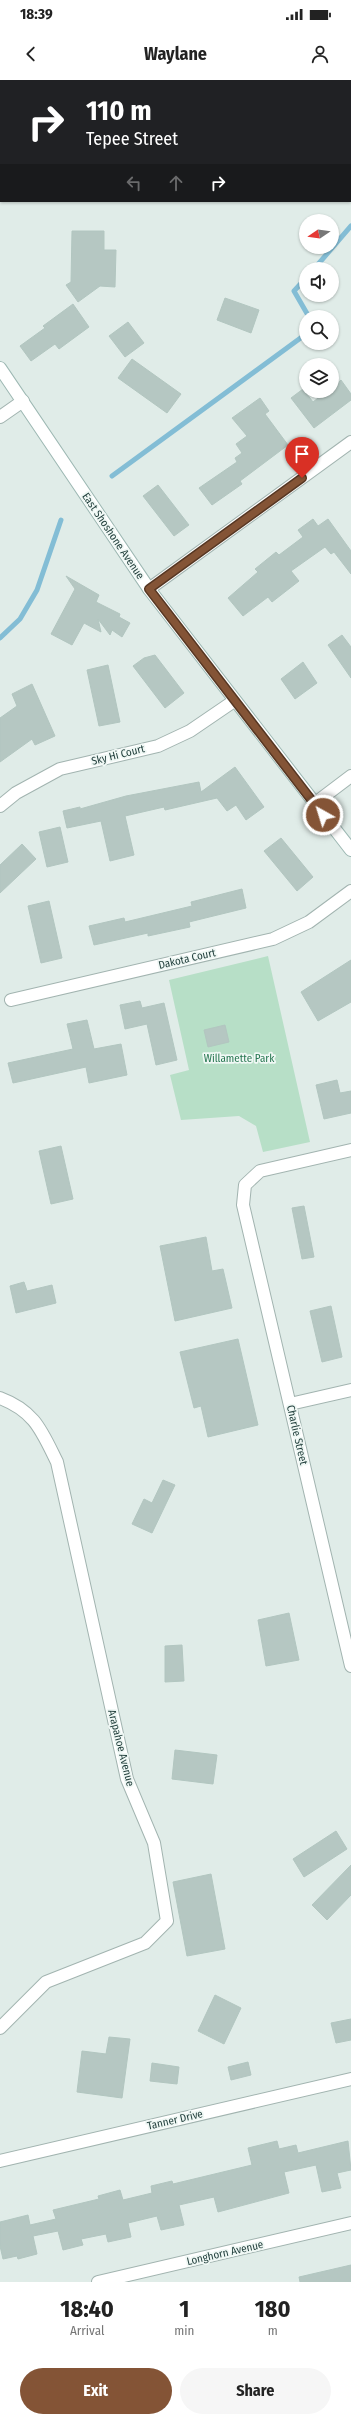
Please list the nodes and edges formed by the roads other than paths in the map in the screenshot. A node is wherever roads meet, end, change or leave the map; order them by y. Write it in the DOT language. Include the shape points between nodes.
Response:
graph roads {
  1 [pos="0,368"];
  2 [pos="23,401"];
  3 [pos="0,417"];
  4 [pos="351,442"];
  5 [pos="149,589"];
  6 [pos="234,701"];
  7 [pos="351,776"];
  8 [pos="314,804"];
  9 [pos="0,806"];
  10 [pos="351,850"];
  11 [pos="351,891"];
  12 [pos="11,1000"];
  13 [pos="351,1150"];
  14 [pos="351,1390"];
  15 [pos="0,1398"];
  16 [pos="290,1404"];
  17 [pos="345,1618"];
  18 [pos="351,1666"];
  19 [pos="0,2028"];
  20 [pos="351,2079"];
  21 [pos="0,2161"];
  22 [pos="351,2223"];
  23 [pos="98,2282"];
  1 -- 2 [label="street, East Shoshone Avenue"];
  2 -- 3 [label="street"];
  2 -- 5 [label="street, East Shoshone Avenue"];
  4 -- 5 [label="street"];
  5 -- 6 [label="street, East Shoshone Avenue"];
  6 -- 8 [label="street, East Shoshone Avenue"];
  6 -- 9 [label="street, Sky Hi Court" via="190,731 158,746 60,769 16,793"];
  7 -- 8 [label="street"];
  8 -- 10 [label="street, East Shoshone Avenue"];
  11 -- 12 [label="street, Dakota Court" via="309,922 273,939"];
  13 -- 16 [label="street, Charlie Street" via="260,1171 245,1185 242,1205"];
  14 -- 16 [label="street"];
  15 -- 19 [label="street, Arapahoe Avenue" via="12,1402 37,1422 57,1462 127,1779 154,1843 167,1921 145,1943 46,1982"];
  16 -- 17 [label="street, Charlie Street"];
  17 -- 18 [label="street, Charlie Street"];
  20 -- 21 [label="street, Tanner Drive"];
  22 -- 23 [label="street, Longhorn Avenue"];
}
